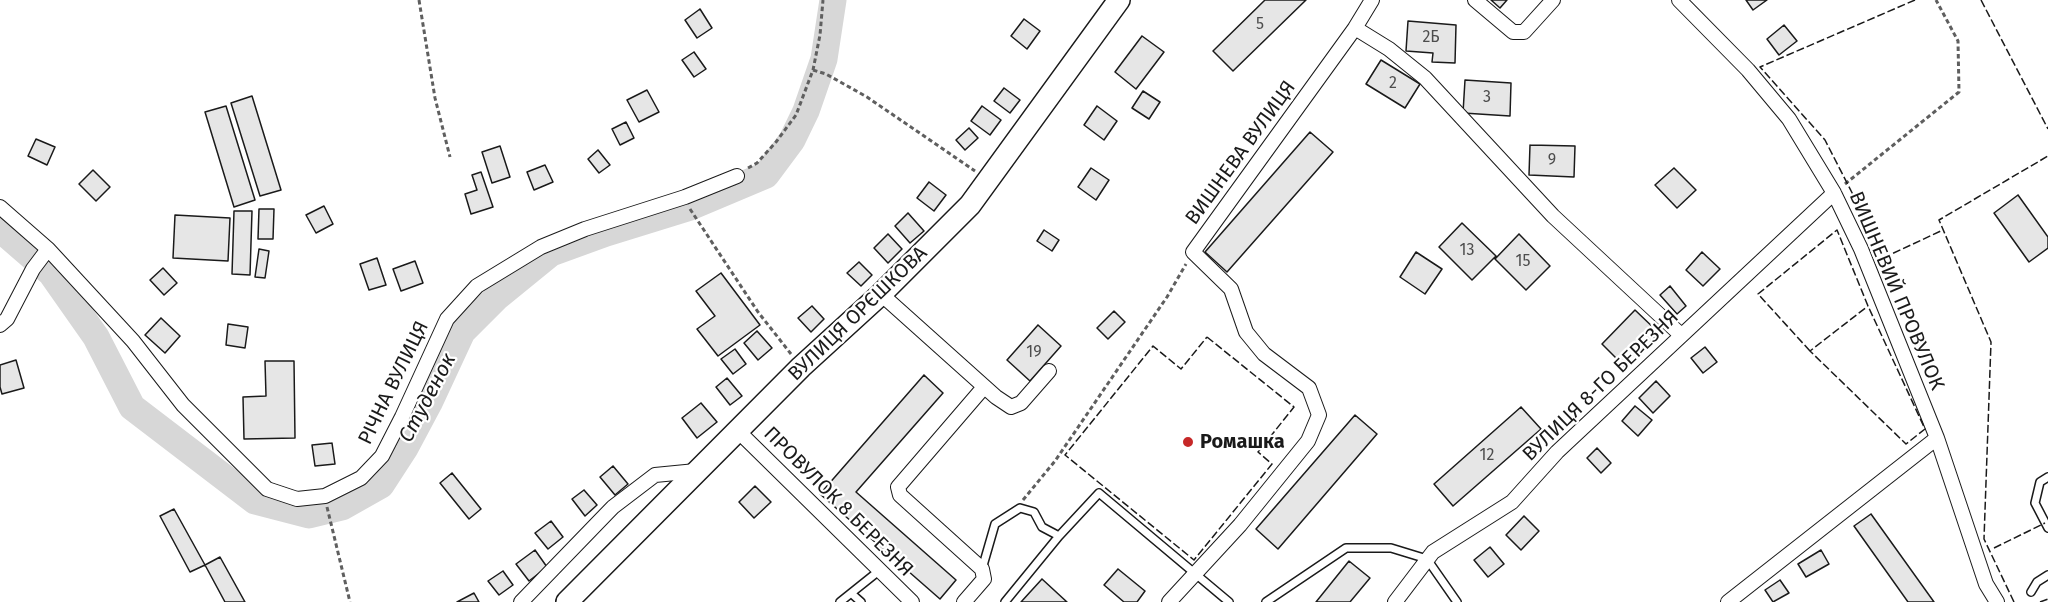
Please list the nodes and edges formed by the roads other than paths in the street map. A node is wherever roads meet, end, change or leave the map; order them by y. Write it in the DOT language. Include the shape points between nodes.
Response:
graph roads {
  1 [pos="1119,0"];
  2 [pos="1372,0"];
  3 [pos="1475,0"];
  4 [pos="1553,0"];
  5 [pos="1679,0"];
  6 [pos="1355,28"];
  7 [pos="737,176"];
  8 [pos="1834,193"];
  9 [pos="0,207"];
  10 [pos="45,253"];
  11 [pos="881,294"];
  12 [pos="0,325"];
  13 [pos="1681,335"];
  14 [pos="1049,371"];
  15 [pos="984,387"];
  16 [pos="737,430"];
  17 [pos="1937,438"];
  18 [pos="696,471"];
  19 [pos="2048,477"];
  20 [pos="2048,528"];
  21 [pos="1059,536"];
  22 [pos="1427,559"];
  23 [pos="982,569"];
  24 [pos="880,570"];
  25 [pos="1194,573"];
  26 [pos="2048,575"];
  27 [pos="2031,592"];
  28 [pos="852,594"];
  29 [pos="521,602"];
  30 [pos="567,602"];
  31 [pos="840,602"];
  32 [pos="861,602"];
  33 [pos="912,602"];
  34 [pos="964,602"];
  35 [pos="1005,602"];
  36 [pos="1169,602"];
  37 [pos="1229,602"];
  38 [pos="1266,602"];
  39 [pos="1395,602"];
  40 [pos="1457,602"];
  41 [pos="1728,602"];
  42 [pos="1997,602"];
  1 -- 11 [label="main road, ВУЛИЦЯ ОРЄШКОВА" via="970,205"];
  2 -- 6 [label="street, ВИШНЕВА ВУЛИЦЯ"];
  3 -- 4 [label="street" via="1513,32 1524,32"];
  5 -- 8 [label="street, ВИШНЕВИЙ ПРОВУЛОК" via="1748,70 1789,119"];
  6 -- 13 [label="street" via="1425,78 1553,216"];
  6 -- 25 [label="street, ВИШНЕВА ВУЛИЦЯ" via="1193,252 1231,289 1246,332 1264,354 1309,388 1319,415 1308,441 1240,525"];
  7 -- 10 [label="street, РІЧНА ВУЛИЦЯ" via="540,246 477,286 447,319 382,456 361,478 325,496 297,499 267,489 183,405 133,341"];
  8 -- 13 [label="street, ВУЛИЦЯ 8-ГО БЕРЕЗНЯ"];
  8 -- 17 [label="street, ВИШНЕВИЙ ПРОВУЛОК" via="1861,249"];
  9 -- 10 [label="street, РІЧНА ВУЛИЦЯ"];
  10 -- 12 [label="street"];
  11 -- 15 [label="street"];
  11 -- 16 [label="main road, ВУЛИЦЯ ОРЄШКОВА"];
  13 -- 22 [label="street, ВУЛИЦЯ 8-ГО БЕРЕЗНЯ" via="1557,452 1512,502"];
  14 -- 15 [label="street" via="1021,402 1011,407"];
  15 -- 23 [label="street" via="898,487 900,495"];
  16 -- 18 [label="main road, ВУЛИЦЯ ОРЄШКОВА"];
  16 -- 24 [label="street, ПРОВУЛОК 8 БЕРЕЗНЯ"];
  17 -- 41 [label="street"];
  17 -- 42 [label="street, ВИШНЕВИЙ ПРОВУЛОК" via="1986,584"];
  18 -- 29 [label="street" via="656,475 621,501"];
  18 -- 30 [label="main road, ВУЛИЦЯ ОРЄШКОВА"];
  19 -- 20 [label="lane" via="2040,483 2035,503"];
  21 -- 23 [label="lane" via="1042,527 1034,512 1020,508 995,524"];
  21 -- 25 [label="lane" via="1099,493"];
  21 -- 35 [label="lane"];
  22 -- 38 [label="lane" via="1391,548 1346,548"];
  22 -- 39 [label="street, ВУЛИЦЯ 8-ГО БЕРЕЗНЯ"];
  22 -- 40 [label="lane"];
  23 -- 34 [label="street" via="984,579"];
  24 -- 28 [label="lane"];
  24 -- 33 [label="street, ПРОВУЛОК 8 БЕРЕЗНЯ"];
  25 -- 36 [label="street, ВИШНЕВА ВУЛИЦЯ"];
  25 -- 37 [label="lane"];
  26 -- 27 [label="lane"];
  28 -- 31 [label="lane"];
  28 -- 32 [label="lane"];
}
